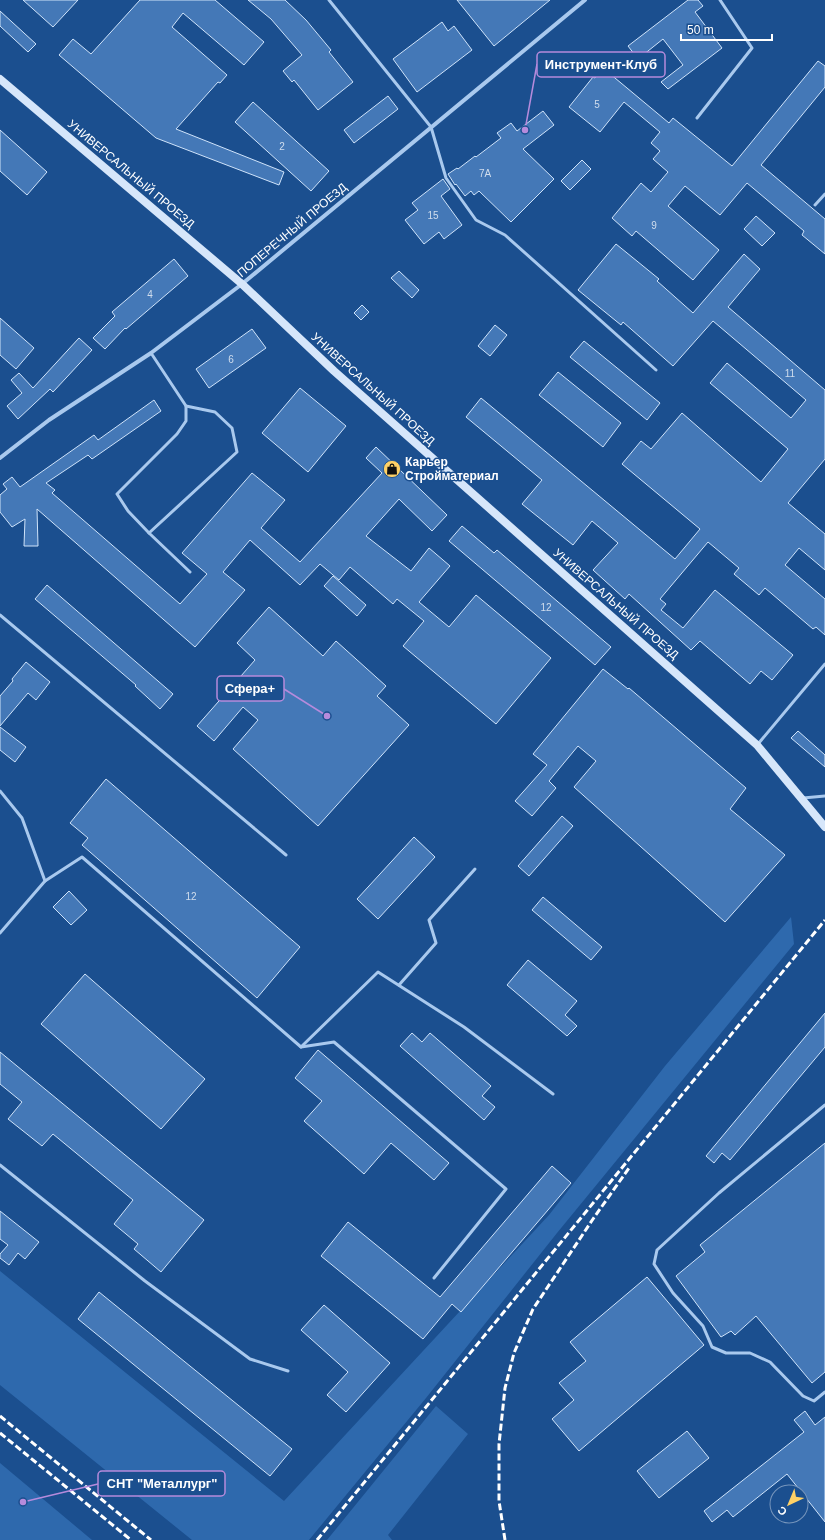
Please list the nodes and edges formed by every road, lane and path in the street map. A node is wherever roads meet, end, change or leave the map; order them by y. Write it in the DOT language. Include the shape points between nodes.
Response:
graph roads {
  1 [pos="329,0"];
  2 [pos="585,0"];
  3 [pos="720,0"];
  4 [pos="0,79"];
  5 [pos="697,118"];
  6 [pos="431,127"];
  7 [pos="825,194"];
  8 [pos="815,205"];
  9 [pos="242,284"];
  10 [pos="151,353"];
  11 [pos="656,370"];
  12 [pos="186,406"];
  13 [pos="0,458"];
  14 [pos="148,533"];
  15 [pos="190,572"];
  16 [pos="0,615"];
  17 [pos="825,664"];
  18 [pos="757,745"];
  19 [pos="0,791"];
  20 [pos="825,796"];
  21 [pos="801,798"];
  22 [pos="825,827"];
  23 [pos="286,855"];
  24 [pos="475,869"];
  25 [pos="45,881"];
  26 [pos="0,933"];
  27 [pos="399,986"];
  28 [pos="301,1047"];
  29 [pos="553,1094"];
  30 [pos="825,1105"];
  31 [pos="0,1165"];
  32 [pos="434,1278"];
  33 [pos="288,1371"];
  34 [pos="825,1392"];
  1 -- 6 [label="lane"];
  2 -- 6 [label="street, ПОПЕРЕЧНЫЙ ПРОЕЗД"];
  3 -- 5 [label="lane" via="752,48"];
  4 -- 9 [label="street, УНИВЕРСАЛЬНЫЙ ПРОЕЗД"];
  6 -- 9 [label="street, ПОПЕРЕЧНЫЙ ПРОЕЗД"];
  6 -- 11 [label="lane" via="446,178 476,220 505,235"];
  7 -- 8 [label="lane"];
  9 -- 10 [label="street, ПОПЕРЕЧНЫЙ ПРОЕЗД"];
  9 -- 18 [label="street, УНИВЕРСАЛЬНЫЙ ПРОЕЗД" via="340,377"];
  10 -- 12 [label="lane"];
  10 -- 13 [label="street, ПОПЕРЕЧНЫЙ ПРОЕЗД" via="49,420"];
  12 -- 14 [label="lane" via="186,421 177,434 117,494 128,512"];
  12 -- 14 [label="lane" via="215,412 232,428 237,452"];
  14 -- 15 [label="lane"];
  16 -- 23 [label="lane"];
  17 -- 18 [label="lane"];
  18 -- 21 [label="street, УНИВЕРСАЛЬНЫЙ ПРОЕЗД"];
  19 -- 25 [label="lane" via="22,818"];
  20 -- 21 [label="lane"];
  21 -- 22 [label="street, УНИВЕРСАЛЬНЫЙ ПРОЕЗД"];
  24 -- 27 [label="lane" via="429,920 436,943"];
  25 -- 26 [label="lane"];
  25 -- 28 [label="lane" via="82,857"];
  27 -- 28 [label="lane" via="378,972"];
  27 -- 29 [label="lane" via="464,1027"];
  28 -- 32 [label="lane" via="334,1042 506,1189"];
  30 -- 34 [label="lane" via="719,1193 657,1250 654,1264 703,1326 712,1347 726,1353 750,1353 770,1362 803,1396 814,1401"];
  31 -- 33 [label="lane" via="145,1281 250,1359"];
}
